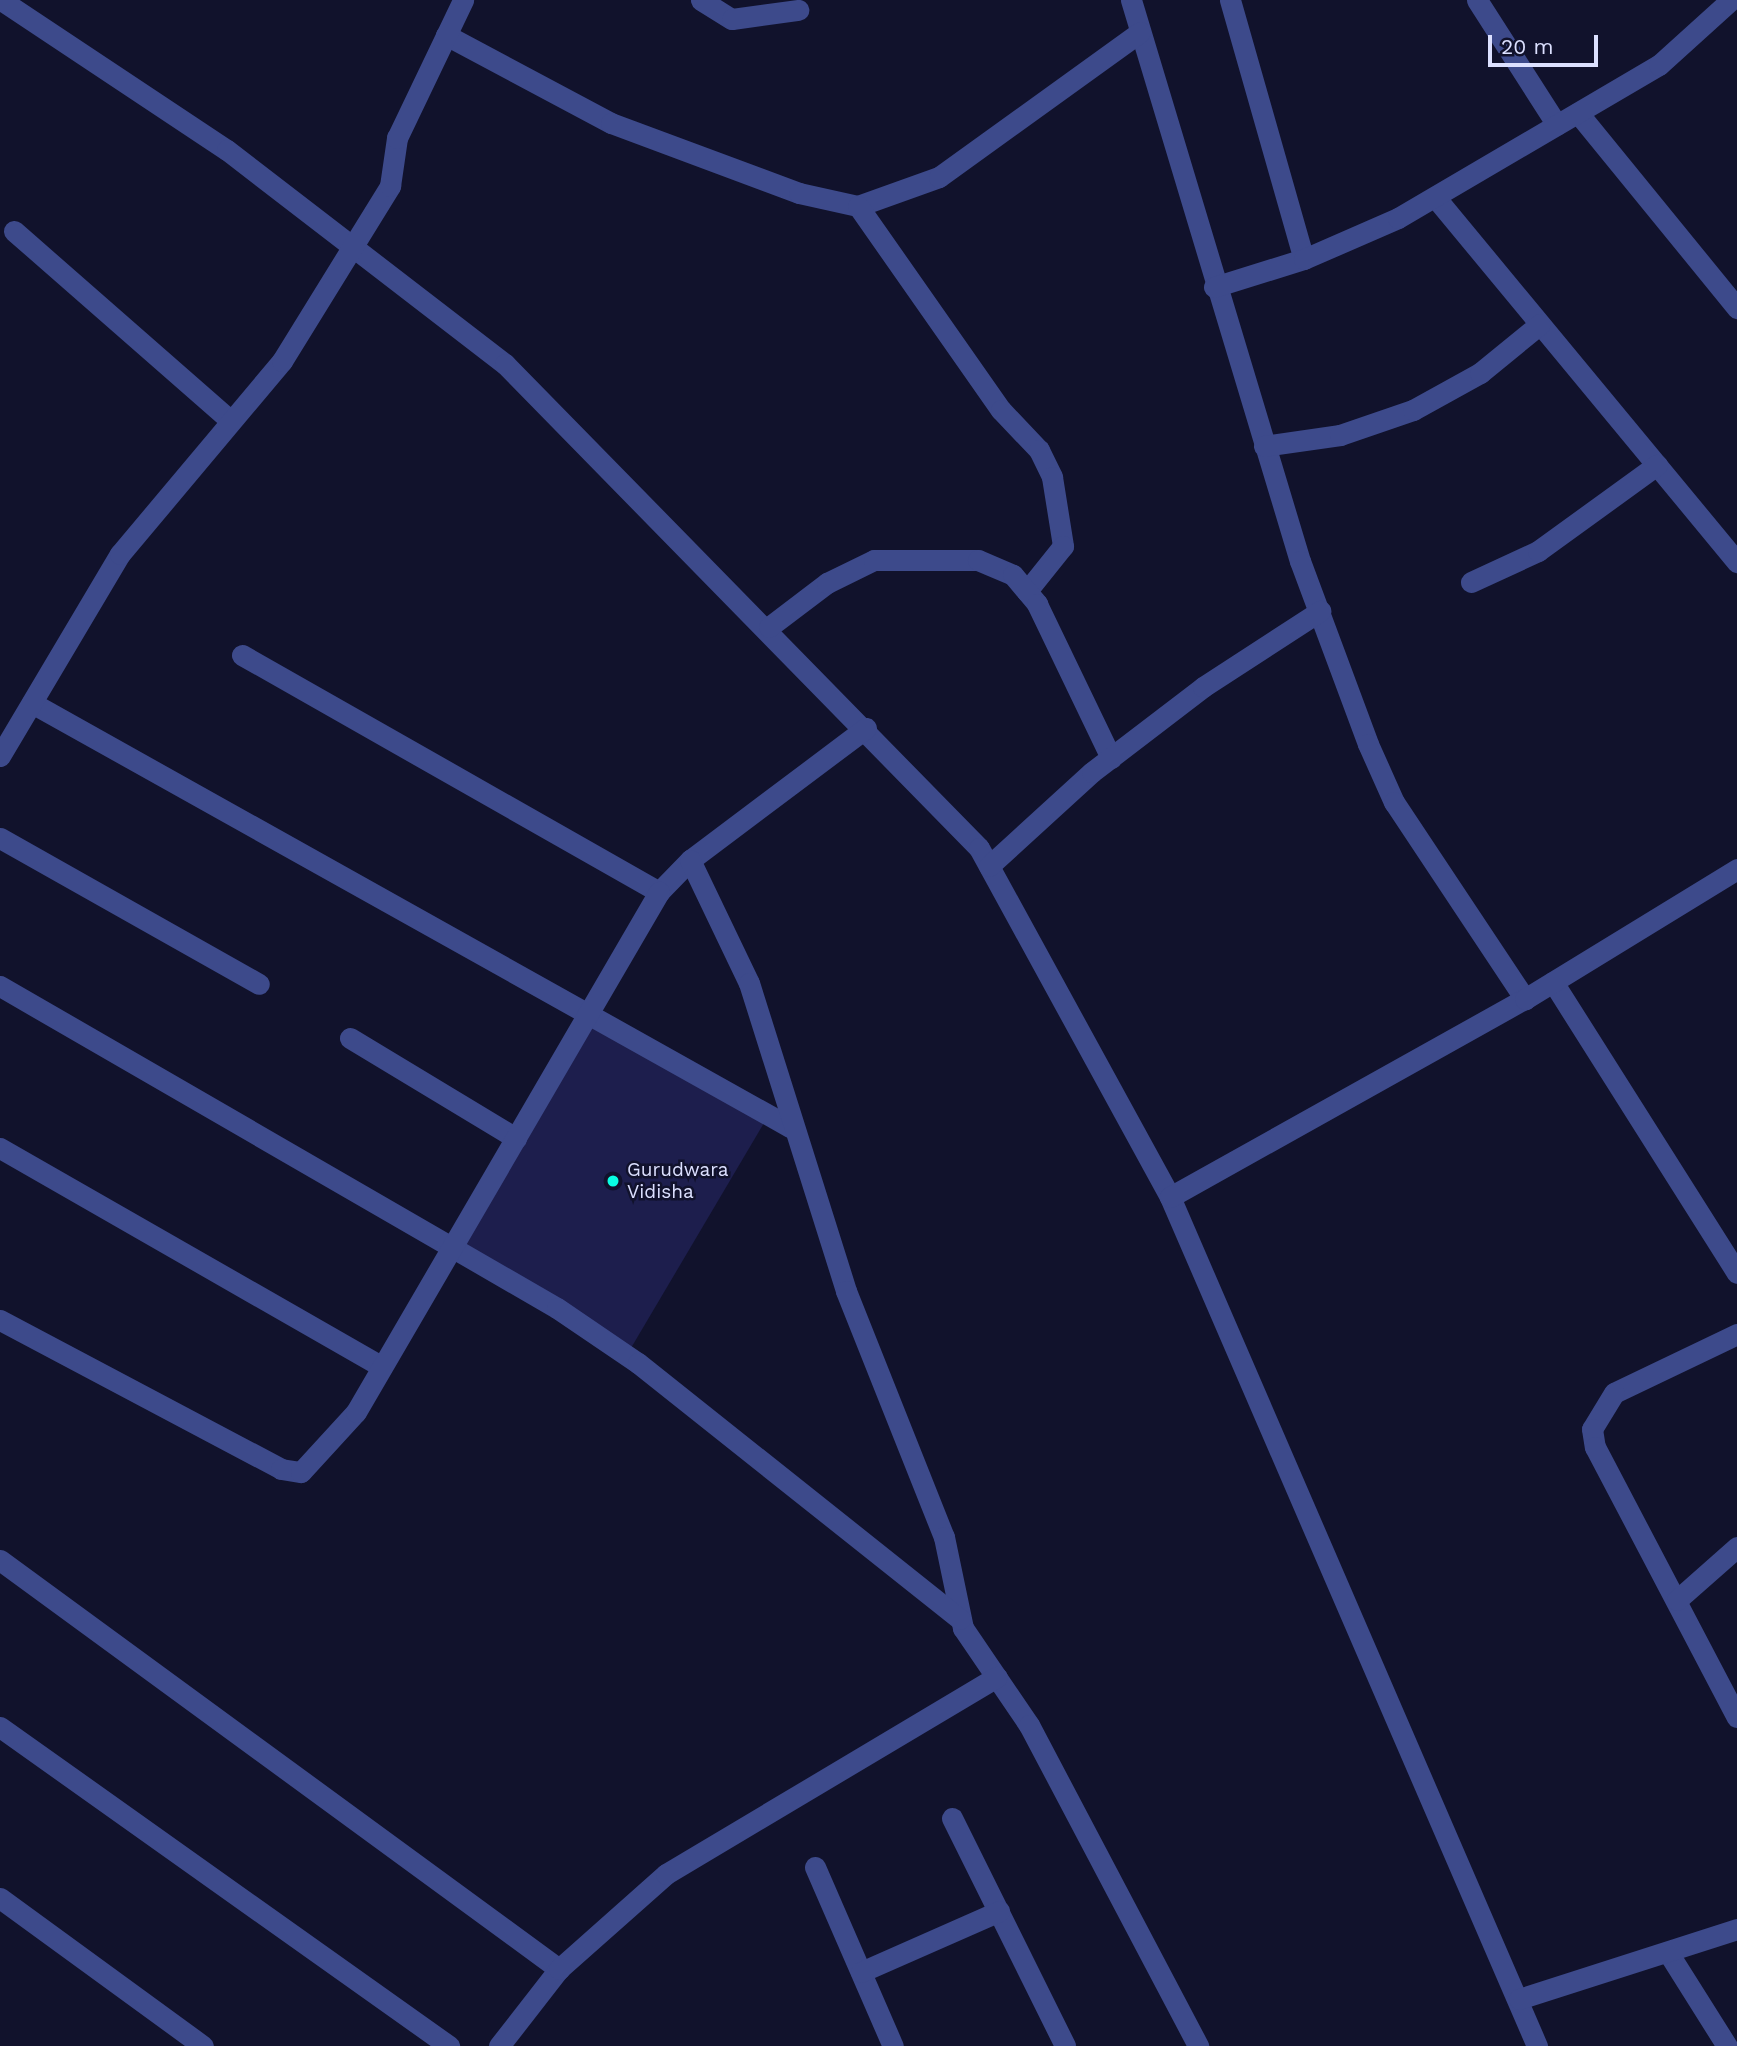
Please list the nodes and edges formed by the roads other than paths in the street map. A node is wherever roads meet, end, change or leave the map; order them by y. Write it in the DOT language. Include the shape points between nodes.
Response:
graph roads {
  1 [pos="1,0"];
  2 [pos="463,0"];
  3 [pos="701,0"];
  4 [pos="1131,0"];
  5 [pos="1230,0"];
  6 [pos="1476,0"];
  7 [pos="1731,0"];
  8 [pos="798,10"];
  9 [pos="1140,32"];
  10 [pos="446,35"];
  11 [pos="1578,113"];
  12 [pos="1557,125"];
  13 [pos="1435,197"];
  14 [pos="858,206"];
  15 [pos="14,231"];
  16 [pos="353,243"];
  17 [pos="1304,259"];
  18 [pos="1213,287"];
  19 [pos="1737,308"];
  20 [pos="1540,324"];
  21 [pos="230,420"];
  22 [pos="1264,446"];
  23 [pos="1657,465"];
  24 [pos="1737,562"];
  25 [pos="1471,582"];
  26 [pos="1027,591"];
  27 [pos="1320,611"];
  28 [pos="769,627"];
  29 [pos="242,655"];
  30 [pos="32,703"];
  31 [pos="866,728"];
  32 [pos="0,756"];
  33 [pos="1111,758"];
  34 [pos="0,838"];
  35 [pos="690,860"];
  36 [pos="989,866"];
  37 [pos="1737,869"];
  38 [pos="659,892"];
  39 [pos="1553,982"];
  40 [pos="259,984"];
  41 [pos="0,986"];
  42 [pos="1525,999"];
  43 [pos="586,1017"];
  44 [pos="350,1038"];
  45 [pos="790,1127"];
  46 [pos="516,1138"];
  47 [pos="0,1148"];
  48 [pos="1170,1197"];
  49 [pos="450,1250"];
  50 [pos="1737,1273"];
  51 [pos="0,1320"];
  52 [pos="1737,1334"];
  53 [pos="382,1367"];
  54 [pos="1737,1547"];
  55 [pos="0,1560"];
  56 [pos="1677,1600"];
  57 [pos="960,1619"];
  58 [pos="997,1677"];
  59 [pos="1737,1717"];
  60 [pos="0,1727"];
  61 [pos="953,1818"];
  62 [pos="814,1867"];
  63 [pos="0,1899"];
  64 [pos="999,1911"];
  65 [pos="1737,1929"];
  66 [pos="1669,1954"];
  67 [pos="559,1969"];
  68 [pos="860,1972"];
  69 [pos="1519,1999"];
  70 [pos="203,2046"];
  71 [pos="449,2046"];
  72 [pos="499,2046"];
  73 [pos="893,2046"];
  74 [pos="1065,2046"];
  75 [pos="1198,2046"];
  76 [pos="1537,2046"];
  77 [pos="1727,2046"];
  1 -- 16 [label="street" via="227,150"];
  2 -- 10 [label="street"];
  3 -- 8 [label="street" via="732,19"];
  4 -- 9 [label="street"];
  5 -- 17 [label="street"];
  6 -- 12 [label="street"];
  7 -- 11 [label="street" via="1659,65"];
  9 -- 14 [label="street" via="939,177"];
  9 -- 18 [label="street"];
  10 -- 14 [label="street" via="611,124 799,193"];
  10 -- 16 [label="street" via="397,138 390,186"];
  11 -- 12 [label="street"];
  11 -- 19 [label="street"];
  12 -- 13 [label="street"];
  13 -- 17 [label="street"];
  13 -- 20 [label="street"];
  14 -- 26 [label="street" via="1001,410 1039,450 1052,477 1063,546 1057,561"];
  15 -- 21 [label="street"];
  16 -- 21 [label="street" via="282,361"];
  16 -- 28 [label="street" via="505,363"];
  17 -- 18 [label="street"];
  18 -- 22 [label="street"];
  20 -- 22 [label="street" via="1480,373 1413,410 1340,435"];
  20 -- 23 [label="street"];
  21 -- 30 [label="street" via="120,554"];
  22 -- 27 [label="street"];
  23 -- 24 [label="street"];
  23 -- 25 [label="street" via="1548,545"];
  26 -- 28 [label="street" via="1013,575 978,560 874,560 827,583"];
  26 -- 33 [label="street"];
  27 -- 33 [label="street" via="1203,687"];
  27 -- 42 [label="street" via="1394,802"];
  28 -- 31 [label="street"];
  29 -- 38 [label="street"];
  30 -- 32 [label="street"];
  30 -- 43 [label="street"];
  31 -- 35 [label="street"];
  31 -- 36 [label="street"];
  33 -- 36 [label="street"];
  34 -- 40 [label="street"];
  35 -- 38 [label="street"];
  35 -- 45 [label="street" via="748,983"];
  36 -- 48 [label="street"];
  37 -- 39 [label="street"];
  38 -- 43 [label="street"];
  39 -- 42 [label="street"];
  39 -- 50 [label="street"];
  41 -- 49 [label="street"];
  42 -- 48 [label="street"];
  43 -- 45 [label="street"];
  43 -- 46 [label="street"];
  44 -- 46 [label="street"];
  45 -- 57 [label="street" via="846,1291 944,1537"];
  46 -- 49 [label="street"];
  47 -- 53 [label="street"];
  48 -- 69 [label="street"];
  49 -- 53 [label="street"];
  49 -- 57 [label="street" via="557,1308 638,1363"];
  51 -- 53 [label="street" via="281,1469 301,1472 320,1458"];
  52 -- 56 [label="street" via="1614,1393 1592,1429 1595,1447"];
  54 -- 56 [label="street"];
  55 -- 67 [label="street"];
  56 -- 59 [label="street"];
  57 -- 58 [label="street"];
  58 -- 67 [label="street" via="666,1874"];
  58 -- 75 [label="street" via="1029,1725"];
  60 -- 71 [label="street"];
  61 -- 64 [label="street"];
  62 -- 68 [label="street"];
  63 -- 70 [label="street"];
  64 -- 68 [label="street"];
  64 -- 74 [label="street"];
  65 -- 66 [label="street"];
  66 -- 69 [label="street"];
  66 -- 77 [label="street"];
  67 -- 72 [label="street"];
  68 -- 73 [label="street"];
  69 -- 76 [label="street"];
}
